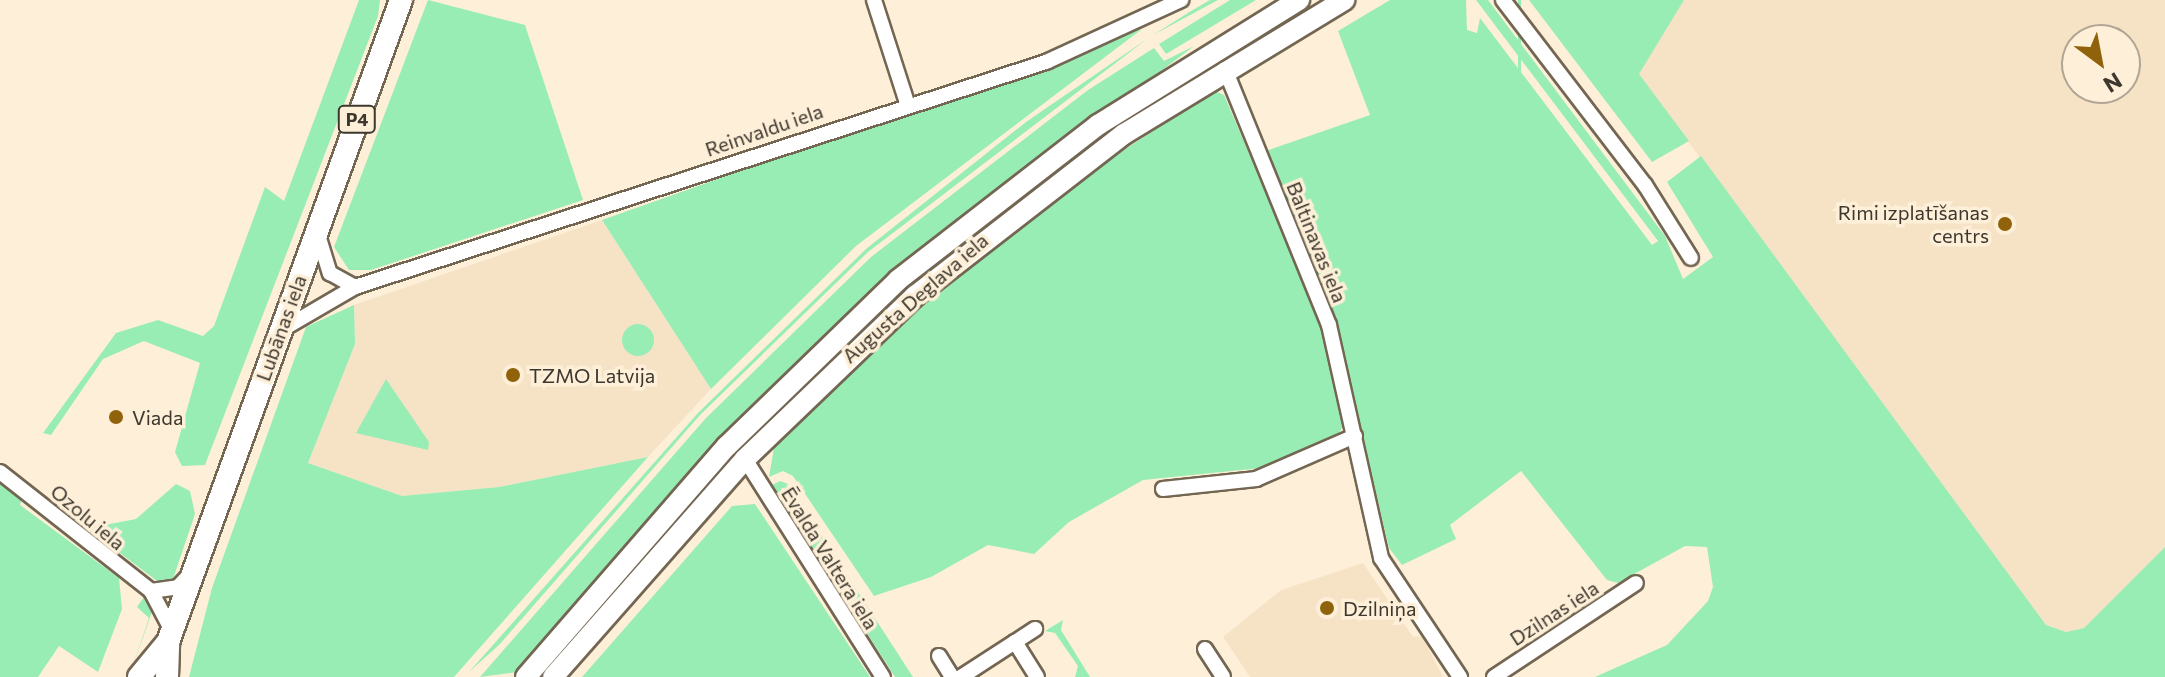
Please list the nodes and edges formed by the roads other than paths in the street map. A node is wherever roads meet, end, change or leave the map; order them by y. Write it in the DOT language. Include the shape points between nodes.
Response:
graph roads {
  1 [pos="874,0"];
  2 [pos="1181,0"];
  3 [pos="1299,0"];
  4 [pos="1344,0"];
  5 [pos="1503,0"];
  6 [pos="396,5"];
  7 [pos="1225,69"];
  8 [pos="907,103"];
  9 [pos="319,224"];
  10 [pos="1691,258"];
  11 [pos="355,287"];
  12 [pos="278,333"];
  13 [pos="1355,436"];
  14 [pos="745,459"];
  15 [pos="0,472"];
  16 [pos="1163,489"];
  17 [pos="194,570"];
  18 [pos="1636,583"];
  19 [pos="151,591"];
  20 [pos="1035,629"];
  21 [pos="1015,642"];
  22 [pos="1205,649"];
  23 [pos="168,652"];
  24 [pos="939,656"];
  25 [pos="139,677"];
  26 [pos="153,677"];
  27 [pos="526,677"];
  28 [pos="553,677"];
  29 [pos="883,677"];
  30 [pos="952,677"];
  31 [pos="961,677"];
  32 [pos="1037,677"];
  33 [pos="1223,677"];
  34 [pos="1460,677"];
  35 [pos="1494,677"];
  1 -- 8 [label="street"];
  2 -- 8 [label="street, Reinvaldu iela" via="1088,46"];
  3 -- 27 [label="main road, Augusta Deglava iela" via="1098,125 898,280 727,446"];
  4 -- 7 [label="main road, Augusta Deglava iela"];
  5 -- 10 [label="street" via="1645,185"];
  6 -- 9 [label="main road, Lubānas iela / P4"];
  7 -- 13 [label="street, Baltinavas iela" via="1329,325"];
  7 -- 14 [label="main road, Augusta Deglava iela" via="985,237"];
  8 -- 11 [label="street, Reinvaldu iela"];
  9 -- 11 [label="street" via="318,252 330,273"];
  9 -- 12 [label="main road, Lubānas iela / P4"];
  11 -- 12 [label="street, Reinvaldu iela"];
  12 -- 17 [label="main road, Lubānas iela / P4"];
  13 -- 16 [label="street" via="1256,479"];
  13 -- 34 [label="street, Baltinavas iela" via="1381,558"];
  14 -- 28 [label="main road, Augusta Deglava iela"];
  14 -- 29 [label="street, Ēvalda Valtera iela"];
  15 -- 19 [label="street, Ozolu iela"];
  17 -- 19 [label="street" via="178,587"];
  17 -- 23 [label="main road, Lubānas iela / P4"];
  18 -- 35 [label="street, Dzilnas iela"];
  19 -- 23 [label="street, Ozolu iela"];
  20 -- 21 [label="street"];
  21 -- 31 [label="street"];
  21 -- 32 [label="street"];
  22 -- 33 [label="street"];
  23 -- 25 [label="main road, P4"];
  23 -- 26 [label="main road, Lubānas iela / P4"];
  24 -- 30 [label="street"];
}
